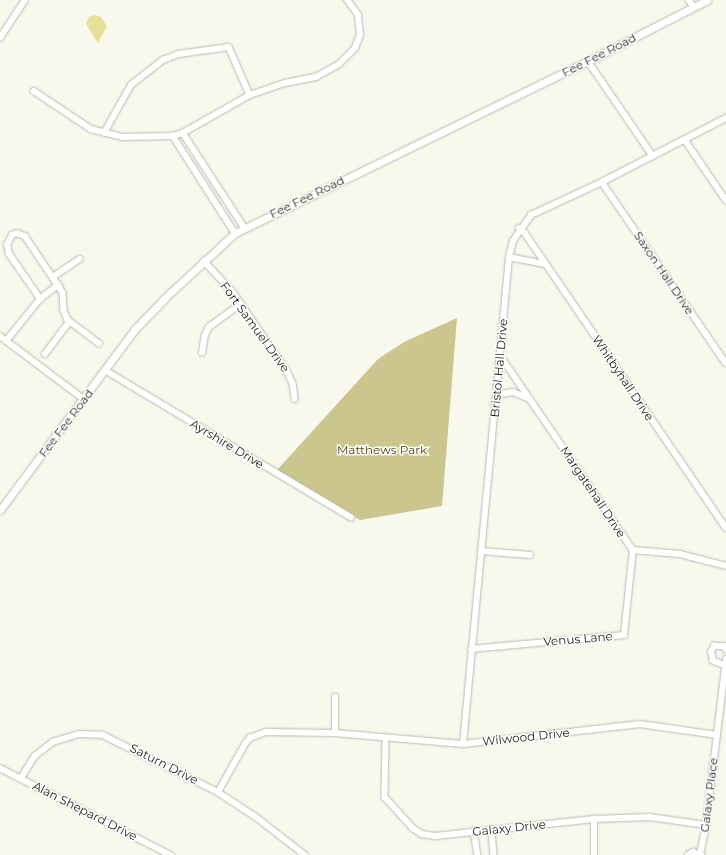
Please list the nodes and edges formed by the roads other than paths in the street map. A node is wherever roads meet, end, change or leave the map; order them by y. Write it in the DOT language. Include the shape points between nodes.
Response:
graph roads {
  1 [pos="25,0"];
  2 [pos="347,0"];
  3 [pos="689,0"];
  4 [pos="707,0"];
  5 [pos="694,7"];
  6 [pos="0,38"];
  7 [pos="588,61"];
  8 [pos="34,90"];
  9 [pos="250,96"];
  10 [pos="726,118"];
  11 [pos="104,133"];
  12 [pos="183,133"];
  13 [pos="173,136"];
  14 [pos="685,140"];
  15 [pos="653,156"];
  16 [pos="602,182"];
  17 [pos="726,200"];
  18 [pos="244,227"];
  19 [pos="519,228"];
  20 [pos="235,233"];
  21 [pos="509,257"];
  22 [pos="80,259"];
  23 [pos="204,261"];
  24 [pos="545,264"];
  25 [pos="53,277"];
  26 [pos="58,285"];
  27 [pos="40,299"];
  28 [pos="241,304"];
  29 [pos="68,320"];
  30 [pos="0,336"];
  31 [pos="6,341"];
  32 [pos="99,343"];
  33 [pos="202,353"];
  34 [pos="46,354"];
  35 [pos="500,356"];
  36 [pos="726,363"];
  37 [pos="105,370"];
  38 [pos="496,395"];
  39 [pos="84,399"];
  40 [pos="295,399"];
  41 [pos="530,399"];
  42 [pos="0,510"];
  43 [pos="351,517"];
  44 [pos="726,528"];
  45 [pos="633,550"];
  46 [pos="481,551"];
  47 [pos="530,555"];
  48 [pos="725,565"];
  49 [pos="472,649"];
  50 [pos="726,649"];
  51 [pos="726,659"];
  52 [pos="723,665"];
  53 [pos="335,697"];
  54 [pos="335,733"];
  55 [pos="716,735"];
  56 [pos="386,738"];
  57 [pos="463,744"];
  58 [pos="0,768"];
  59 [pos="21,778"];
  60 [pos="218,792"];
  61 [pos="594,819"];
  62 [pos="706,825"];
  63 [pos="492,829"];
  64 [pos="474,831"];
  65 [pos="701,854"];
  66 [pos="170,855"];
  67 [pos="305,855"];
  68 [pos="478,855"];
  69 [pos="494,855"];
  70 [pos="594,855"];
  71 [pos="688,855"];
  1 -- 6 [label="street"];
  2 -- 9 [label="street" via="358,15 361,28 359,42 338,64 316,77 285,83"];
  3 -- 5 [label="street"];
  4 -- 5 [label="street, Fee Fee Road"];
  5 -- 7 [label="street, Fee Fee Road"];
  7 -- 15 [label="street"];
  7 -- 18 [label="street, Fee Fee Road"];
  8 -- 11 [label="street" via="91,129"];
  9 -- 11 [label="street" via="229,46 179,54 163,60 131,85"];
  9 -- 12 [label="street"];
  10 -- 14 [label="street, Bristol Hall Drive"];
  11 -- 13 [label="street" via="122,137"];
  12 -- 13 [label="street"];
  12 -- 18 [label="street"];
  13 -- 20 [label="street"];
  14 -- 15 [label="street, Bristol Hall Drive"];
  14 -- 17 [label="street"];
  15 -- 16 [label="street, Bristol Hall Drive"];
  16 -- 19 [label="street, Bristol Hall Drive" via="531,215"];
  16 -- 36 [label="street, Saxon Hall Drive"];
  18 -- 20 [label="street, Fee Fee Road"];
  19 -- 21 [label="street, Bristol Hall Drive"];
  19 -- 24 [label="street, Whitbyhall Drive" via="525,232"];
  20 -- 23 [label="street, Fee Fee Road"];
  21 -- 24 [label="street"];
  21 -- 35 [label="street, Bristol Hall Drive"];
  22 -- 25 [label="street"];
  23 -- 28 [label="street, Fort Samuel Drive"];
  23 -- 37 [label="street, Fee Fee Road" via="139,325"];
  24 -- 44 [label="street, Whitbyhall Drive"];
  25 -- 26 [label="street"];
  25 -- 27 [label="street" via="24,235 17,233 9,237 9,254"];
  26 -- 27 [label="street"];
  26 -- 29 [label="street" via="63,293 64,310"];
  27 -- 31 [label="street"];
  28 -- 33 [label="street" via="209,327"];
  28 -- 40 [label="street, Fort Samuel Drive" via="291,378"];
  29 -- 32 [label="street"];
  29 -- 34 [label="street" via="68,325"];
  30 -- 31 [label="street"];
  31 -- 39 [label="street"];
  35 -- 38 [label="street, Bristol Hall Drive"];
  35 -- 41 [label="street, Margatehall Drive"];
  37 -- 39 [label="street, Fee Fee Road"];
  37 -- 43 [label="street, Ayrshire Drive"];
  38 -- 41 [label="street" via="513,392"];
  38 -- 46 [label="street, Bristol Hall Drive"];
  39 -- 42 [label="street, Fee Fee Road"];
  41 -- 45 [label="street, Margatehall Drive"];
  45 -- 48 [label="street, Margatehall Drive" via="680,554"];
  45 -- 49 [label="street, Venus Lane" via="624,635"];
  46 -- 47 [label="street"];
  46 -- 49 [label="street, Bristol Hall Drive"];
  49 -- 57 [label="street, Bristol Hall Drive"];
  50 -- 52 [label="street" via="724,646 714,646 710,652 713,661"];
  51 -- 52 [label="street, Galaxy Place"];
  52 -- 55 [label="street, Galaxy Place" via="725,672"];
  53 -- 54 [label="street"];
  54 -- 56 [label="street, Wilwood Drive"];
  54 -- 60 [label="street, Wilwood Drive" via="277,732 256,735 245,744"];
  55 -- 57 [label="street, Wilwood Drive" via="640,724"];
  55 -- 62 [label="street, Galaxy Place"];
  56 -- 57 [label="street, Wilwood Drive"];
  56 -- 64 [label="street, Galaxy Drive" via="384,788 386,797 396,811 422,834 435,836"];
  58 -- 59 [label="street, Alan Shepard Drive"];
  59 -- 60 [label="street, Saturn Drive" via="35,756 53,742 69,736 95,734 122,743"];
  59 -- 66 [label="street, Alan Shepard Drive"];
  60 -- 67 [label="street, Saturn Drive" via="262,821"];
  61 -- 62 [label="street, Galaxy Drive" via="650,817"];
  61 -- 63 [label="street, Galaxy Drive"];
  61 -- 70 [label="street"];
  62 -- 65 [label="street, Galaxy Place"];
  63 -- 64 [label="street, Galaxy Drive"];
  63 -- 69 [label="street"];
  64 -- 68 [label="street"];
  65 -- 71 [label="street, Galaxy Place" via="693,852"];
}
